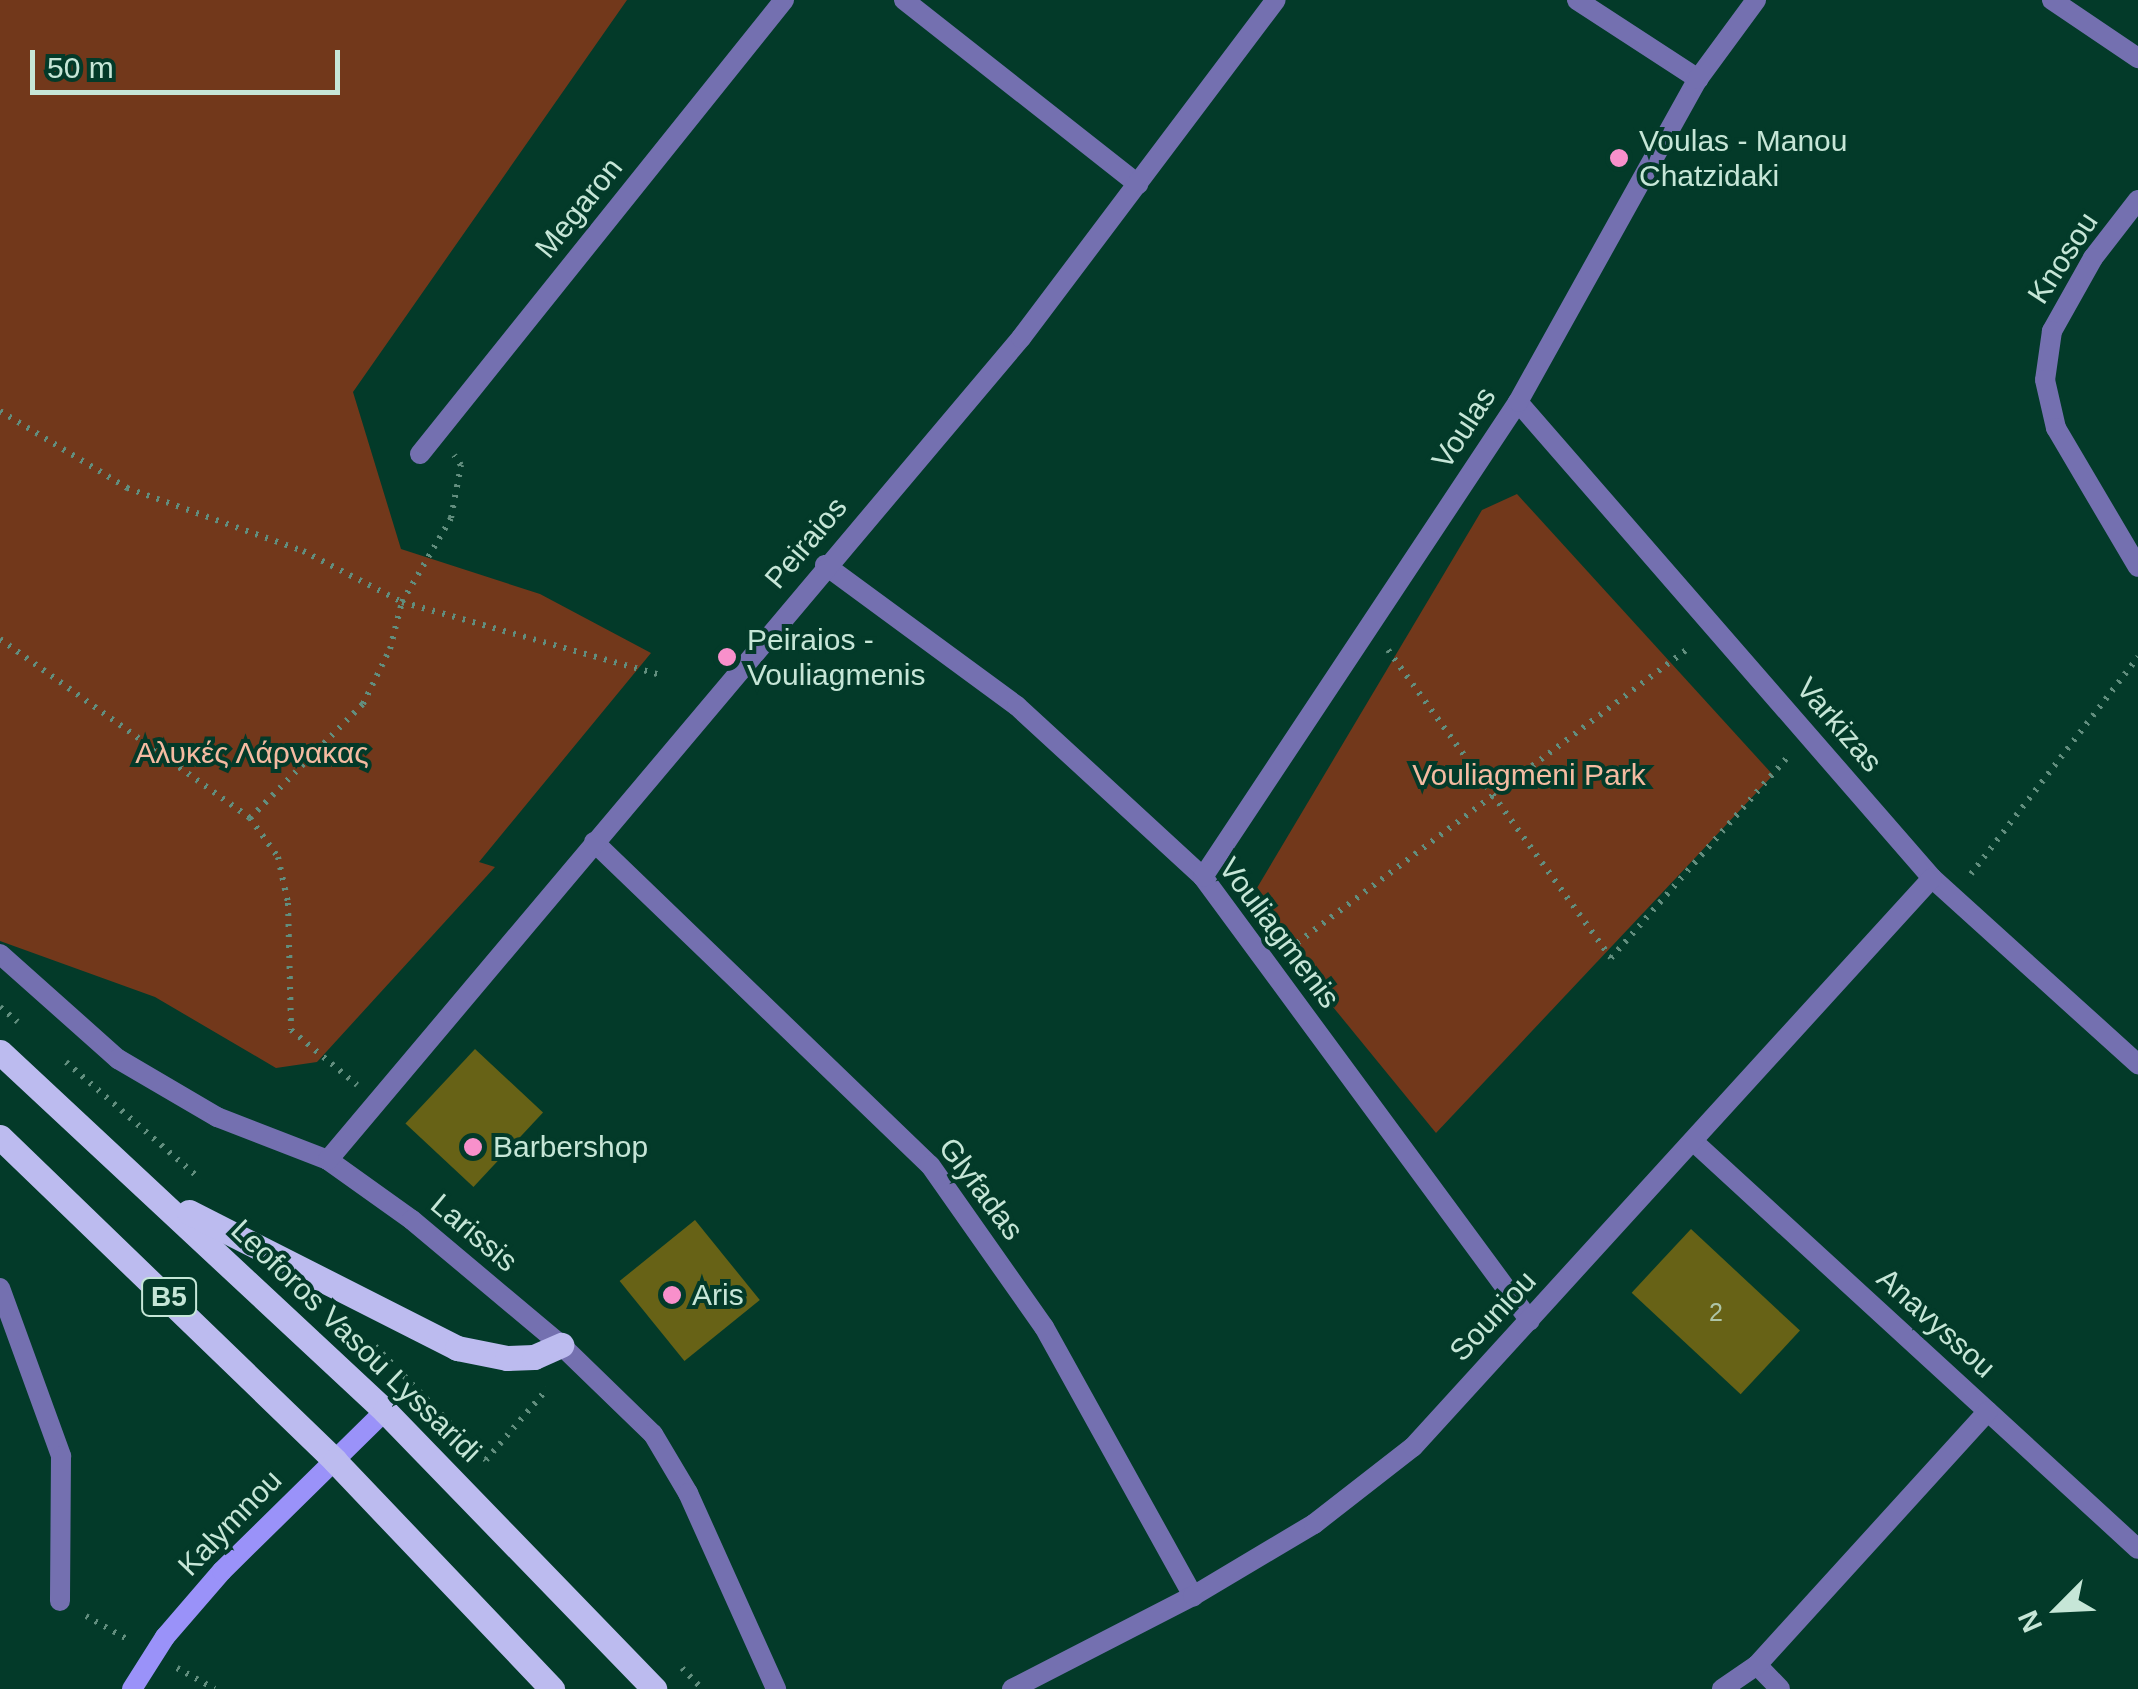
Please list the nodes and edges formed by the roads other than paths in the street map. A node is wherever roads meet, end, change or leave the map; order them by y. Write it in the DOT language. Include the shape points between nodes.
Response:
graph roads {
  1 [pos="784,0"];
  2 [pos="904,0"];
  3 [pos="1276,0"];
  4 [pos="1577,0"];
  5 [pos="1756,0"];
  6 [pos="2052,0"];
  7 [pos="2138,58"];
  8 [pos="1698,79"];
  9 [pos="1138,184"];
  10 [pos="2138,200"];
  11 [pos="1518,402"];
  12 [pos="420,454"];
  13 [pos="826,566"];
  14 [pos="2138,568"];
  15 [pos="594,842"];
  16 [pos="1202,877"];
  17 [pos="1932,878"];
  18 [pos="0,954"];
  19 [pos="0,1052"];
  20 [pos="2138,1064"];
  21 [pos="0,1137"];
  22 [pos="1694,1142"];
  23 [pos="328,1160"];
  24 [pos="163,1198"];
  25 [pos="0,1288"];
  26 [pos="1530,1320"];
  27 [pos="561,1345"];
  28 [pos="386,1411"];
  29 [pos="1988,1411"];
  30 [pos="335,1461"];
  31 [pos="2138,1549"];
  32 [pos="1193,1596"];
  33 [pos="60,1600"];
  34 [pos="1756,1664"];
  35 [pos="132,1689"];
  36 [pos="552,1689"];
  37 [pos="654,1689"];
  38 [pos="776,1689"];
  39 [pos="1012,1689"];
  40 [pos="1722,1689"];
  41 [pos="1780,1689"];
  1 -- 12 [label="street, Megaron"];
  2 -- 9 [label="street"];
  3 -- 9 [label="street, Peiraios"];
  4 -- 8 [label="street"];
  5 -- 8 [label="street, Voulas"];
  6 -- 7 [label="street"];
  8 -- 11 [label="street, Voulas"];
  9 -- 13 [label="street, Peiraios" via="1021,338"];
  10 -- 14 [label="street, Knosou" via="2093,258 2052,331 2044,380 2056,428"];
  11 -- 16 [label="street, Voulas"];
  11 -- 17 [label="street, Varkizas"];
  13 -- 15 [label="street, Peiraios"];
  13 -- 16 [label="street, Vouliagmenis" via="1017,706"];
  15 -- 23 [label="street, Peiraios"];
  15 -- 32 [label="street, Glyfadas" via="930,1164 1044,1328"];
  16 -- 26 [label="street, Vouliagmenis"];
  17 -- 20 [label="street, Varkizas"];
  17 -- 22 [label="street, Souniou"];
  18 -- 23 [label="street, Larissis" via="118,1059 217,1117"];
  19 -- 24 [label="main road, Leoforos Vasou Lyssaridi / B5"];
  21 -- 30 [label="main road, B5"];
  22 -- 26 [label="street, Souniou"];
  22 -- 29 [label="street, Anavyssou"];
  23 -- 27 [label="street, Larissis" via="412,1220"];
  24 -- 27 [label="main road" via="458,1348 506,1358 534,1357"];
  24 -- 28 [label="main road, Leoforos Vasou Lyssaridi / B5"];
  25 -- 33 [label="street" via="61,1456"];
  26 -- 32 [label="street, Souniou" via="1413,1447 1314,1524"];
  27 -- 38 [label="street, Larissis" via="653,1434 688,1493"];
  28 -- 30 [label="street, Kalymnou"];
  28 -- 37 [label="main road, Leoforos Vasou Lyssaridi / B5"];
  29 -- 31 [label="street, Anavyssou"];
  29 -- 34 [label="street"];
  30 -- 35 [label="street, Kalymnou" via="222,1570"];
  30 -- 36 [label="main road, B5"];
  32 -- 39 [label="street, Souniou"];
  34 -- 40 [label="street"];
  34 -- 41 [label="street"];
}
